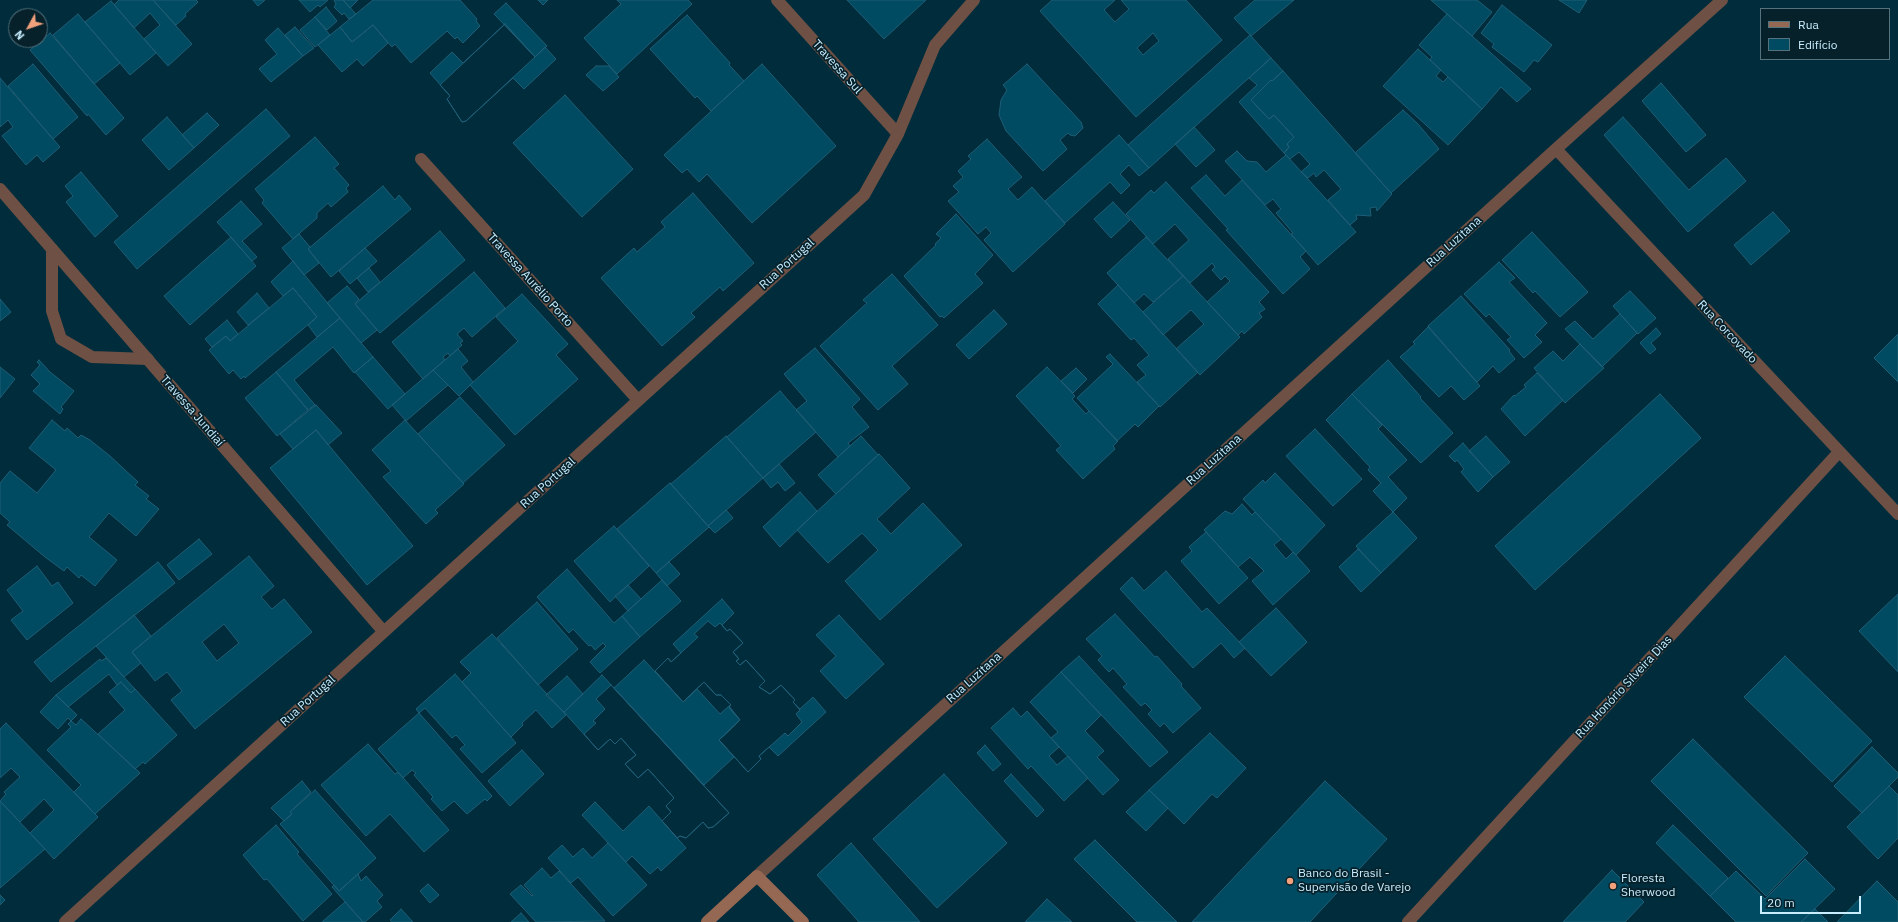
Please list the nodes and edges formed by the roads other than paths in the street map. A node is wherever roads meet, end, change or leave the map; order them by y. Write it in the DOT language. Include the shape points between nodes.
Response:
graph roads {
  1 [pos="777,0"];
  2 [pos="974,0"];
  3 [pos="1722,0"];
  4 [pos="898,134"];
  5 [pos="1556,149"];
  6 [pos="421,160"];
  7 [pos="0,189"];
  8 [pos="52,249"];
  9 [pos="148,359"];
  10 [pos="638,400"];
  11 [pos="1839,452"];
  12 [pos="1898,514"];
  13 [pos="384,632"];
  14 [pos="757,876"];
  15 [pos="65,922"];
  16 [pos="707,922"];
  17 [pos="803,922"];
  18 [pos="1408,922"];
  1 -- 4 [label="street, Travessa Sul"];
  2 -- 4 [label="street, Rua Portugal" via="935,45"];
  3 -- 5 [label="street, Rua Luzitana"];
  4 -- 10 [label="street, Rua Portugal" via="864,195"];
  5 -- 11 [label="street, Rua Corcovado"];
  5 -- 14 [label="street, Rua Luzitana"];
  6 -- 10 [label="street, Travessa Aurélio Porto"];
  7 -- 8 [label="street, Travessa Jundiaí"];
  8 -- 9 [label="street, Travessa Jundiaí"];
  8 -- 9 [label="street" via="52,311 60,339 92,357"];
  9 -- 13 [label="street, Travessa Jundiaí"];
  10 -- 13 [label="street, Rua Portugal"];
  11 -- 12 [label="street, Rua Corcovado"];
  11 -- 18 [label="street, Rua Honório Silveira Dias"];
  13 -- 15 [label="street, Rua Portugal"];
  14 -- 16 [label="street, Rua Luzitana"];
  14 -- 17 [label="street"];
}
